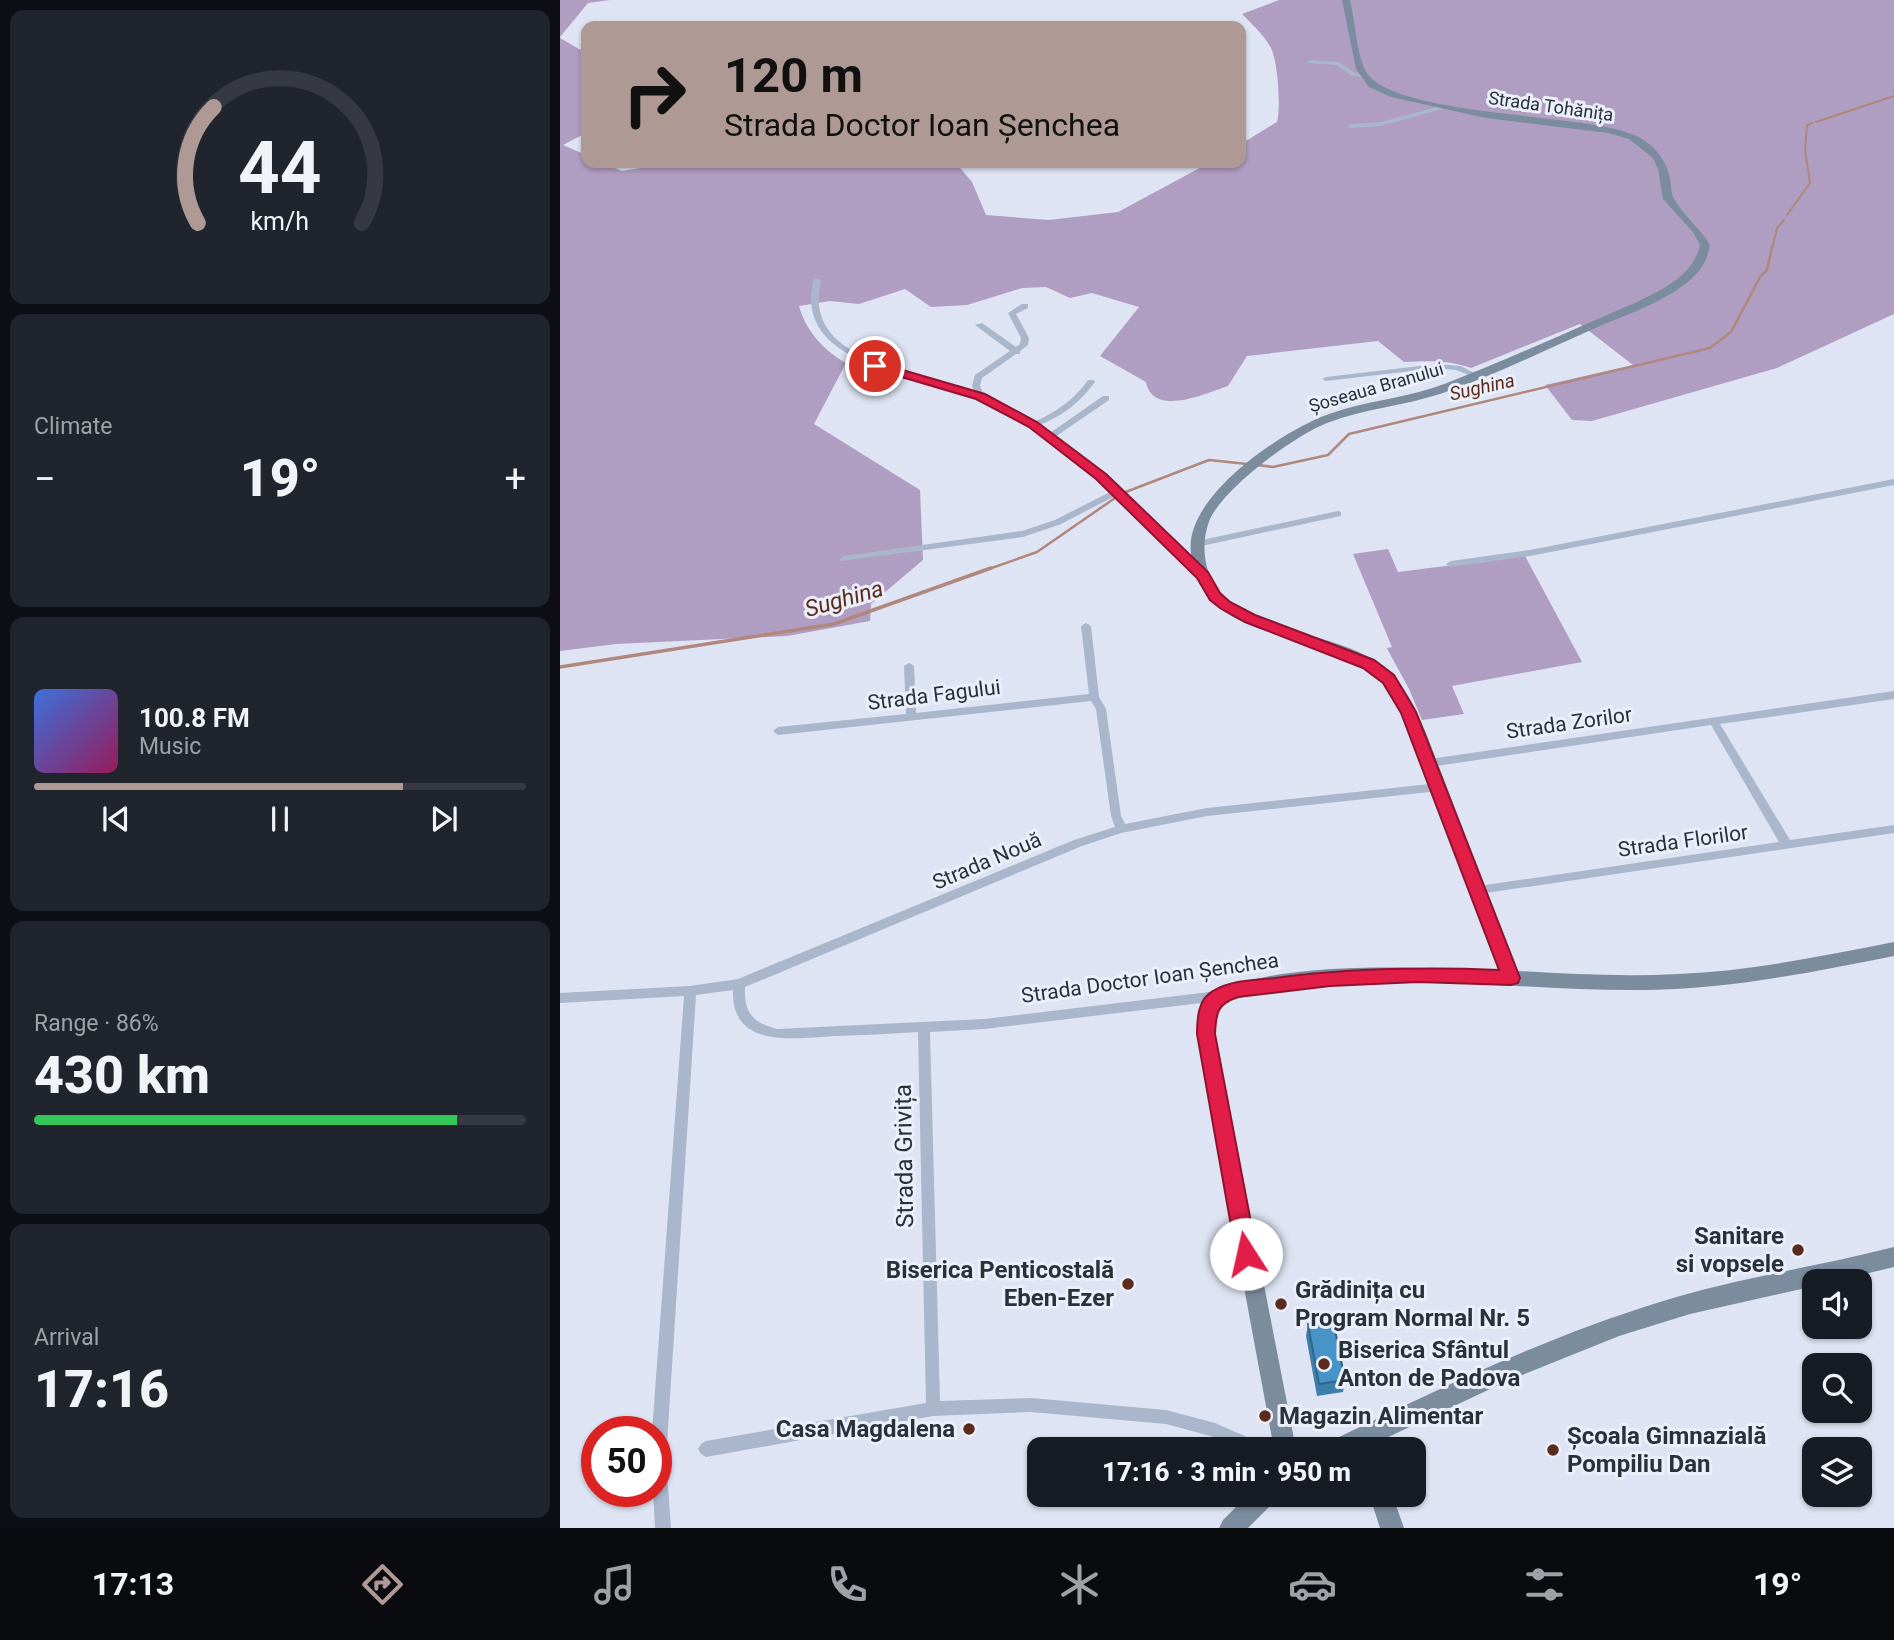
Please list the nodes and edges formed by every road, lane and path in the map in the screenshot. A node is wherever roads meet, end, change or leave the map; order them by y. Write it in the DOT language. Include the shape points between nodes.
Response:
graph roads {
  1 [pos="1346,0"];
  2 [pos="1310,62"];
  3 [pos="1363,76"];
  4 [pos="1444,107"];
  5 [pos="1351,126"];
  6 [pos="817,279"];
  7 [pos="1025,306"];
  8 [pos="979,326"];
  9 [pos="1017,352"];
  10 [pos="1523,354"];
  11 [pos="1474,375"];
  12 [pos="1326,379"];
  13 [pos="1091,382"];
  14 [pos="981,397"];
  15 [pos="1106,398"];
  16 [pos="1033,425"];
  17 [pos="1049,437"];
  18 [pos="1254,466"];
  19 [pos="1894,482"];
  20 [pos="1115,493"];
  21 [pos="1338,514"];
  22 [pos="1197,544"];
  23 [pos="844,559"];
  24 [pos="1451,564"];
  25 [pos="1203,576"];
  26 [pos="1086,626"];
  27 [pos="909,666"];
  28 [pos="1894,695"];
  29 [pos="1094,698"];
  30 [pos="911,716"];
  31 [pos="1714,722"];
  32 [pos="778,731"];
  33 [pos="1430,763"];
  34 [pos="1439,787"];
  35 [pos="1121,829"];
  36 [pos="1894,829"];
  37 [pos="1787,845"];
  38 [pos="1479,890"];
  39 [pos="1894,949"];
  40 [pos="1511,978"];
  41 [pos="739,984"];
  42 [pos="690,991"];
  43 [pos="1218,996"];
  44 [pos="560,998"];
  45 [pos="924,1028"];
  46 [pos="1894,1257"];
  47 [pos="933,1409"];
  48 [pos="1231,1437"];
  49 [pos="1283,1437"];
  50 [pos="1376,1437"];
  51 [pos="706,1449"];
  52 [pos="1253,1507"];
  53 [pos="1385,1507"];
  54 [pos="663,1528"];
  55 [pos="1231,1528"];
  56 [pos="1392,1528"];
  1 -- 3 [label="main road"];
  2 -- 3 [label="street" via="1337,63"];
  3 -- 4 [label="main road, Strada Tohănița" via="1384,92"];
  4 -- 5 [label="street" via="1381,124"];
  4 -- 10 [label="main road, Strada Tohănița" via="1632,137 1660,162 1668,199 1705,245 1697,266 1671,288"];
  6 -- 14 [label="street, Șoseaua Branului" via="815,315 823,329 846,349 875,366"];
  7 -- 9 [label="street" via="1013,313 1026,342"];
  8 -- 9 [label="street"];
  9 -- 14 [label="street" via="978,377"];
  10 -- 11 [label="main road, Șoseaua Branului"];
  11 -- 12 [label="street" via="1437,366"];
  11 -- 18 [label="main road, Șoseaua Branului" via="1420,396 1321,421"];
  13 -- 16 [label="street" via="1067,408"];
  14 -- 16 [label="street, Șoseaua Branului"];
  15 -- 17 [label="street"];
  16 -- 17 [label="street, Șoseaua Branului"];
  17 -- 20 [label="street, Șoseaua Branului" via="1090,467"];
  18 -- 22 [label="main road, Șoseaua Branului" via="1206,513"];
  19 -- 24 [label="street" via="1530,553"];
  20 -- 23 [label="street" via="1023,534"];
  20 -- 25 [label="street, Șoseaua Branului"];
  21 -- 22 [label="street"];
  22 -- 25 [label="main road, Șoseaua Branului"];
  25 -- 33 [label="main road, Șoseaua Branului" via="1215,596 1236,612 1380,671 1402,700"];
  26 -- 29 [label="street"];
  27 -- 30 [label="street"];
  28 -- 31 [label="street, Strada Zorilor"];
  29 -- 30 [label="street, Strada Fagului"];
  29 -- 35 [label="street" via="1101,709"];
  30 -- 32 [label="street, Strada Fagului"];
  31 -- 33 [label="street, Strada Zorilor"];
  31 -- 37 [label="street"];
  33 -- 34 [label="main road, Șoseaua Branului"];
  34 -- 35 [label="street, Strada Nouă" via="1207,812"];
  34 -- 38 [label="main road, Șoseaua Branului"];
  35 -- 41 [label="street, Strada Nouă"];
  36 -- 37 [label="street, Strada Florilor"];
  37 -- 38 [label="street, Strada Florilor"];
  38 -- 40 [label="main road, Șoseaua Branului"];
  39 -- 40 [label="main road, Strada Doctor Ioan Șenchea" via="1685,982"];
  40 -- 43 [label="main road, Strada Doctor Ioan Șenchea" via="1352,976 1259,986"];
  41 -- 42 [label="street, Strada Nouă"];
  41 -- 45 [label="street, Strada Doctor Ioan Șenchea" via="743,1016 764,1031 794,1035"];
  42 -- 44 [label="street, Strada Nouă"];
  42 -- 54 [label="street" via="659,1459"];
  43 -- 45 [label="street, Strada Doctor Ioan Șenchea"];
  43 -- 49 [label="main road" via="1207,1013 1206,1034"];
  45 -- 47 [label="street, Strada Grivița"];
  46 -- 50 [label="main road" via="1720,1296 1621,1324 1520,1364"];
  47 -- 48 [label="street" via="1031,1405 1141,1413"];
  47 -- 51 [label="street"];
  52 -- 55 [label="main road"];
  53 -- 56 [label="main road"];
}
